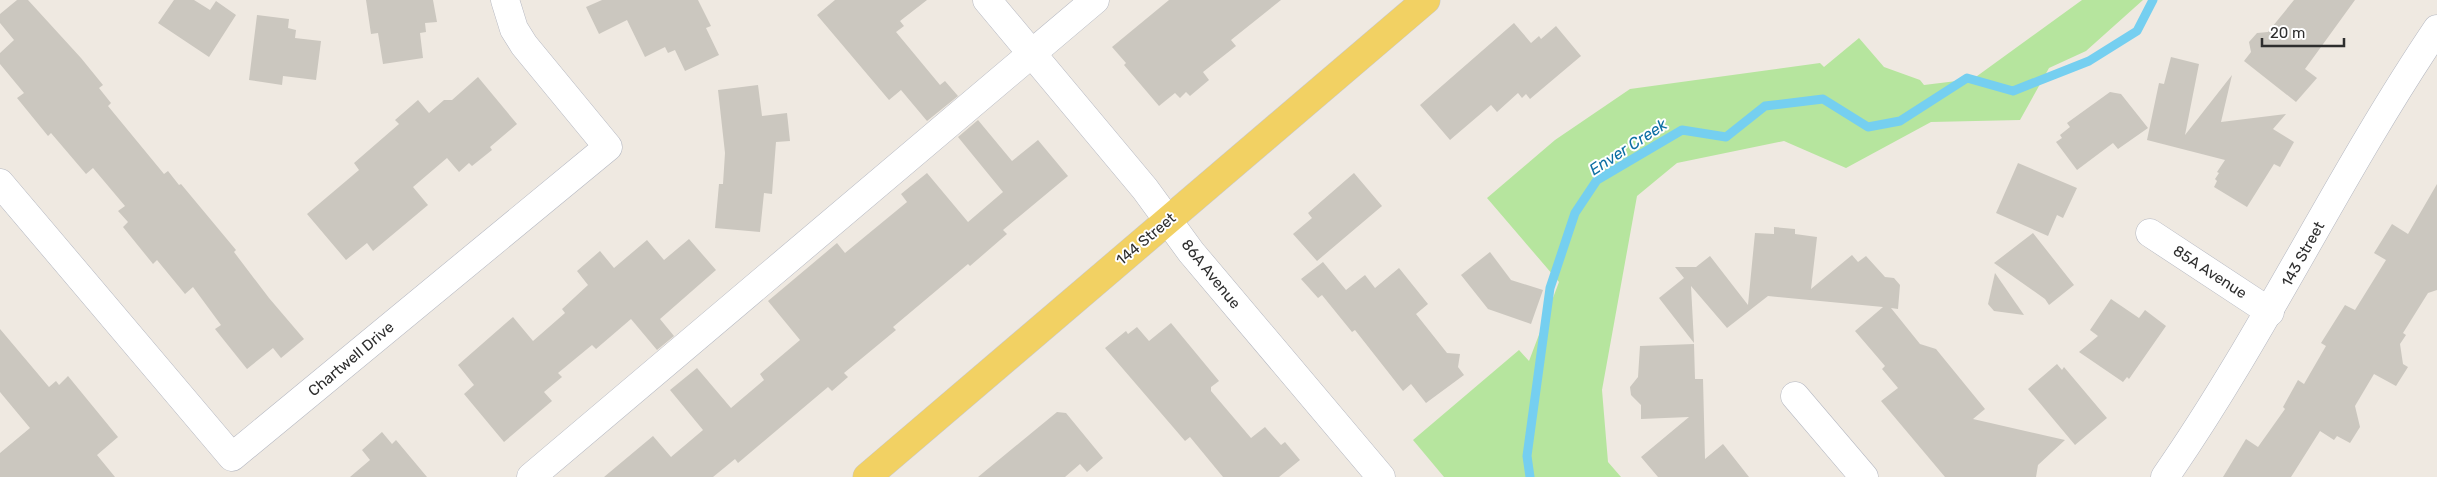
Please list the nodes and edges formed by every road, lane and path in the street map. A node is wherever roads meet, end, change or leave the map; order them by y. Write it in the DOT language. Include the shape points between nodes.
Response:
graph roads {
  1 [pos="505,0"];
  2 [pos="987,0"];
  3 [pos="1095,0"];
  4 [pos="1426,0"];
  5 [pos="2437,28"];
  6 [pos="1031,54"];
  7 [pos="0,183"];
  8 [pos="1168,220"];
  9 [pos="2150,233"];
  10 [pos="2270,312"];
  11 [pos="1795,396"];
  12 [pos="532,477"];
  13 [pos="866,477"];
  14 [pos="1381,477"];
  15 [pos="1864,477"];
  16 [pos="2165,477"];
  1 -- 7 [label="street, Chartwell Drive" via="514,29 524,45 608,146 232,457"];
  2 -- 6 [label="street, 86A Avenue"];
  3 -- 6 [label="street"];
  4 -- 8 [label="main road, 144 Street"];
  5 -- 10 [label="street, 143 Street" via="2392,95"];
  6 -- 8 [label="street, 86A Avenue"];
  6 -- 12 [label="street"];
  8 -- 13 [label="main road, 144 Street"];
  8 -- 14 [label="street, 86A Avenue" via="1191,252"];
  9 -- 10 [label="street, 85A Avenue"];
  10 -- 16 [label="street, 143 Street"];
  11 -- 15 [label="street"];
}
